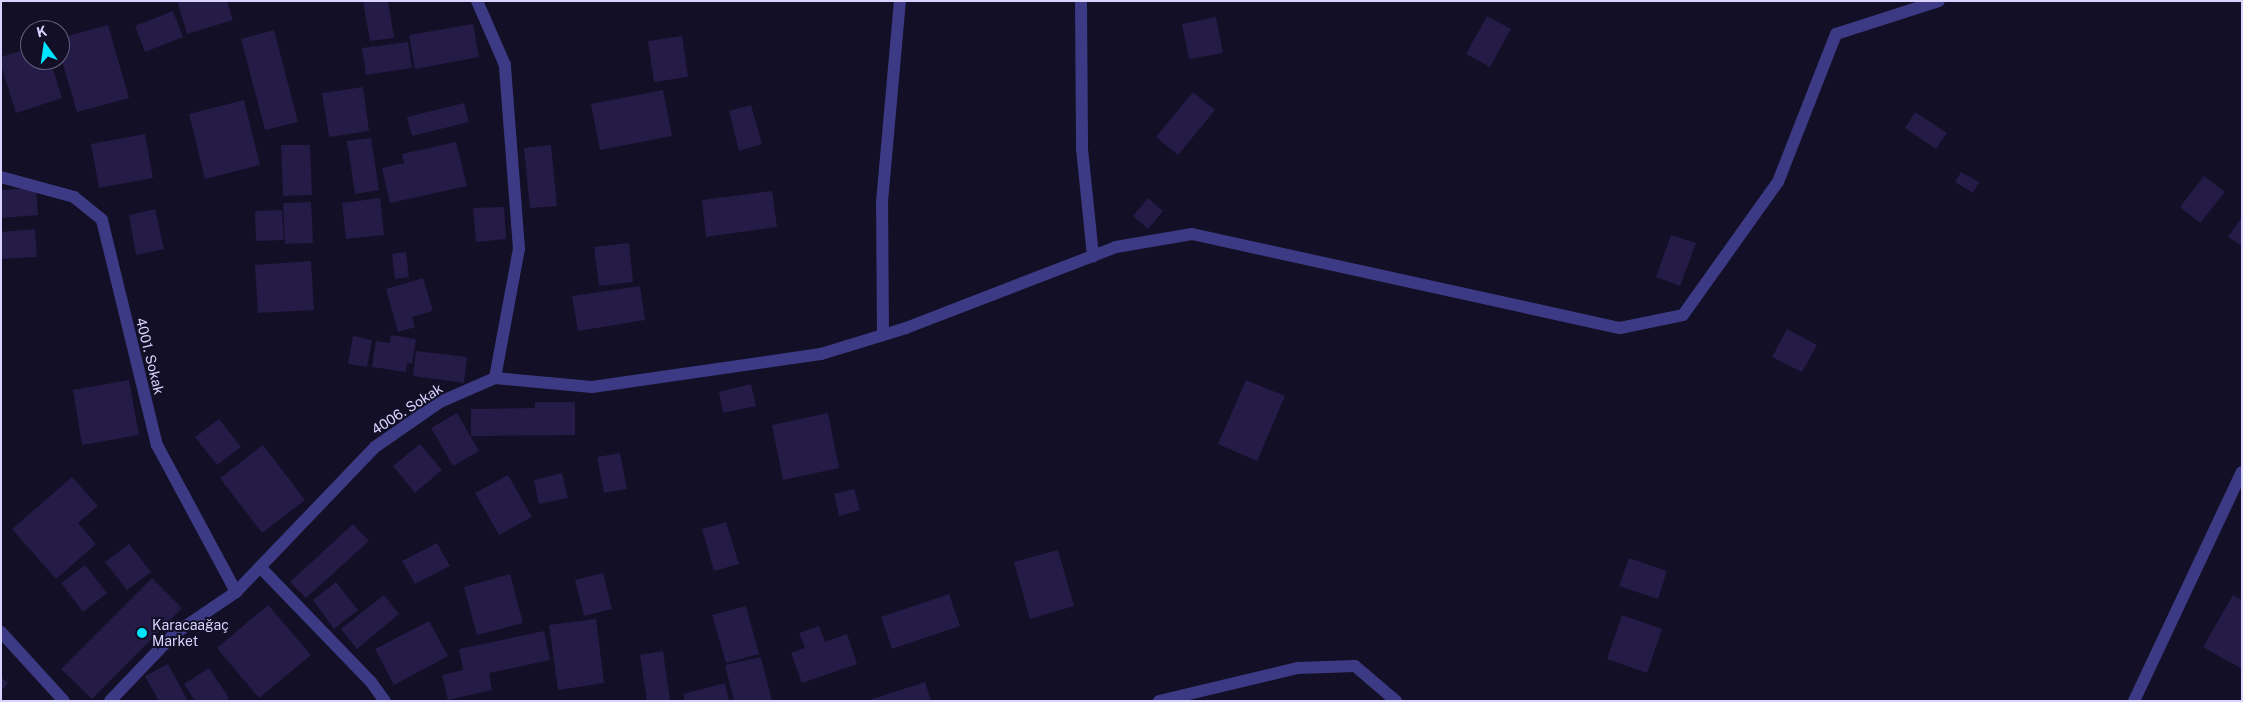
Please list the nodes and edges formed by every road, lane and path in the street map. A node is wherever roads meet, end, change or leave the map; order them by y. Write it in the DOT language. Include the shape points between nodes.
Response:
graph roads {
  1 [pos="477,1"];
  2 [pos="900,1"];
  3 [pos="1081,1"];
  4 [pos="1939,1"];
  5 [pos="1,178"];
  6 [pos="1093,256"];
  7 [pos="884,335"];
  8 [pos="495,378"];
  9 [pos="2242,472"];
  10 [pos="260,567"];
  11 [pos="236,592"];
  12 [pos="1,632"];
  13 [pos="64,701"];
  14 [pos="110,701"];
  15 [pos="385,701"];
  16 [pos="1159,701"];
  17 [pos="1396,701"];
  18 [pos="2134,701"];
  1 -- 8 [label="street" via="505,64 519,249"];
  2 -- 7 [label="street" via="882,202"];
  3 -- 6 [label="street" via="1082,150"];
  4 -- 6 [label="street" via="1836,34 1778,182 1683,315 1620,328 1192,234 1116,247"];
  5 -- 11 [label="street, 4001. Sokak" via="74,197 102,220 157,445"];
  6 -- 7 [label="street"];
  7 -- 8 [label="street" via="821,354 592,387"];
  8 -- 10 [label="street, 4006. Sokak" via="440,402 376,447"];
  9 -- 18 [label="street"];
  10 -- 11 [label="street, 4006. Sokak"];
  10 -- 15 [label="street" via="371,682"];
  11 -- 14 [label="street, 4006. Sokak" via="174,634"];
  12 -- 13 [label="street"];
  16 -- 17 [label="street" via="1297,668 1355,666"];
}
